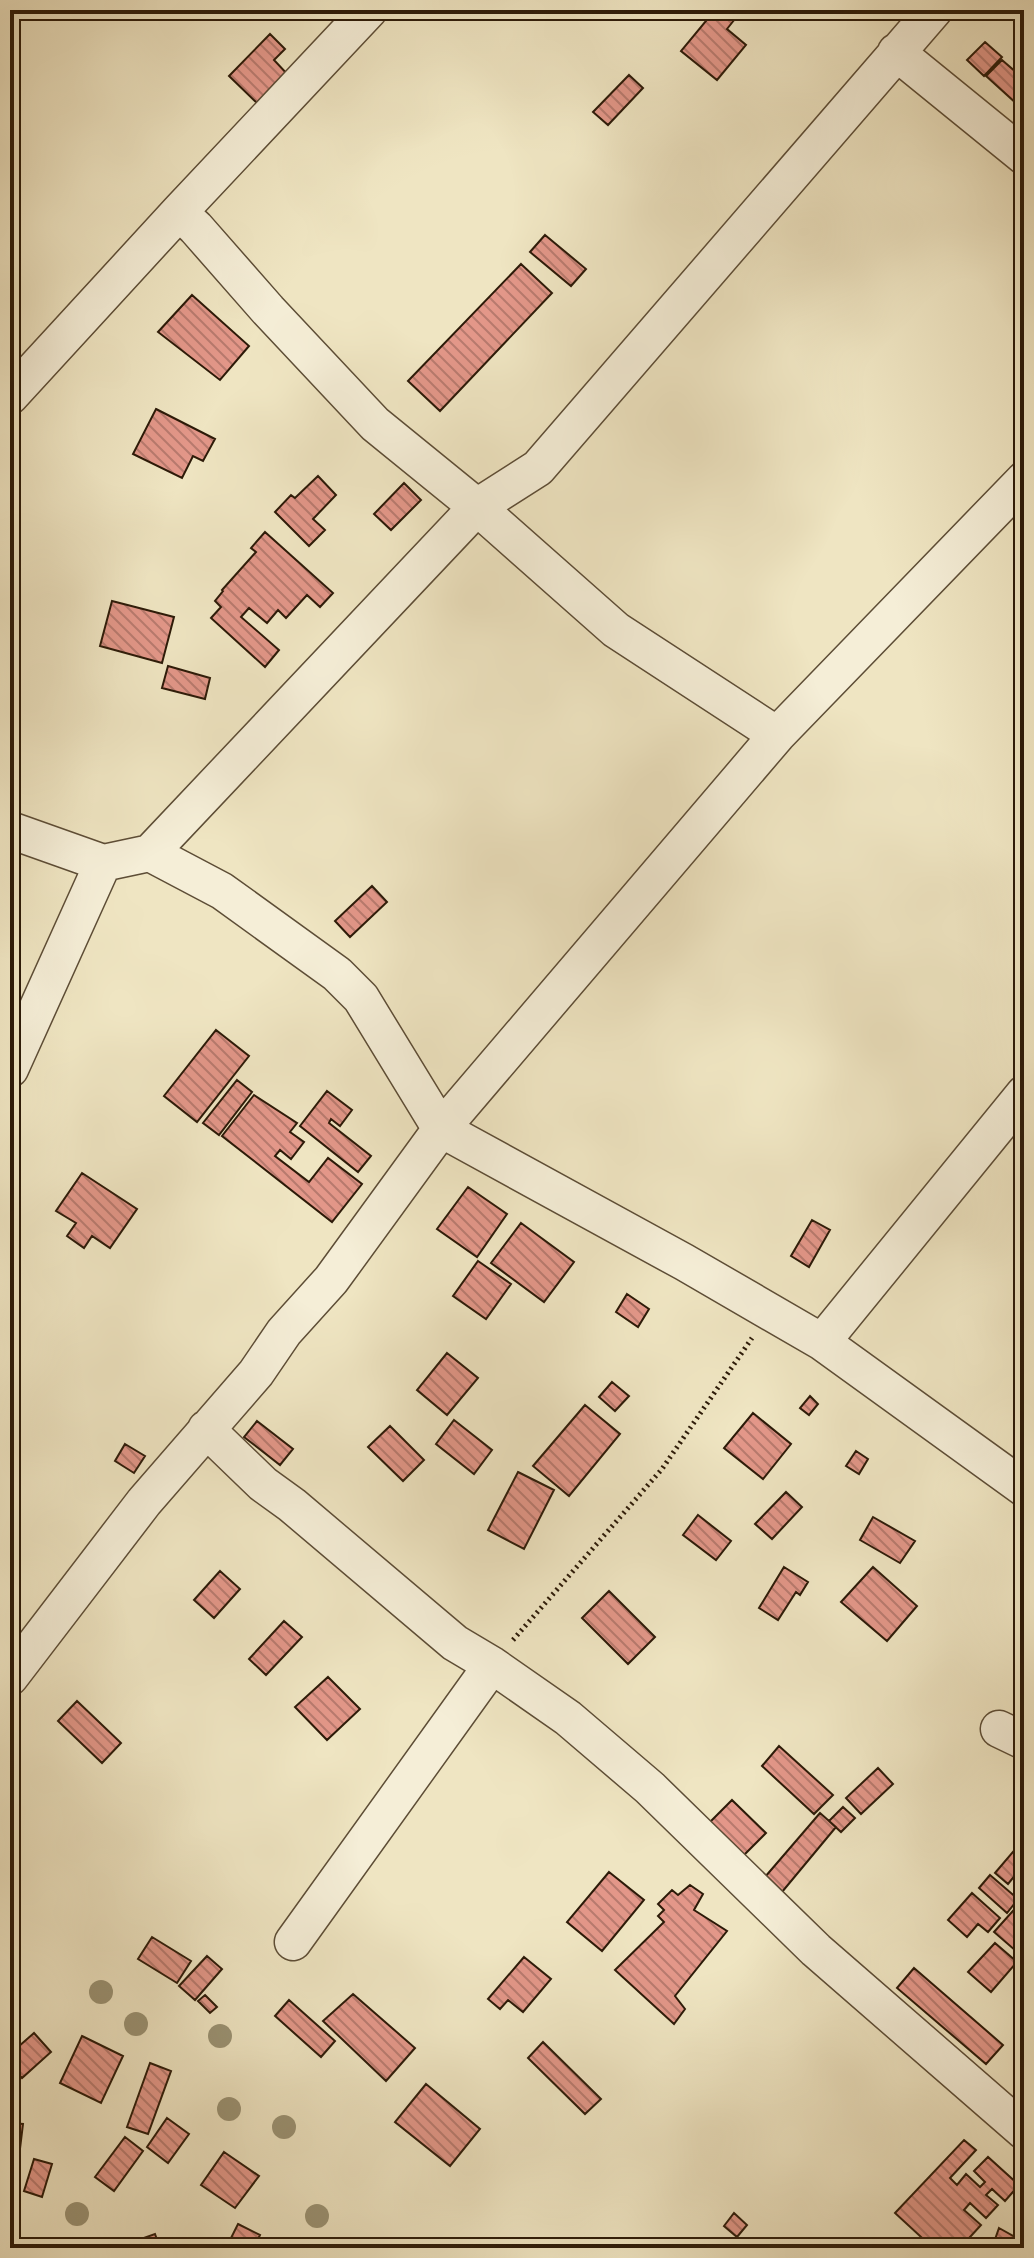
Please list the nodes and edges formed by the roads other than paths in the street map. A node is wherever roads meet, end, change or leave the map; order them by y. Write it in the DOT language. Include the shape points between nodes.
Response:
graph roads {
  1 [pos="369,10"];
  2 [pos="934,10"];
  3 [pos="896,52"];
  4 [pos="1024,156"];
  5 [pos="179,212"];
  6 [pos="10,396"];
  7 [pos="1024,480"];
  8 [pos="477,507"];
  9 [pos="777,735"];
  10 [pos="10,830"];
  11 [pos="150,853"];
  12 [pos="103,863"];
  13 [pos="10,1069"];
  14 [pos="1024,1094"];
  15 [pos="441,1129"];
  16 [pos="822,1342"];
  17 [pos="206,1429"];
  18 [pos="1024,1488"];
  19 [pos="492,1665"];
  20 [pos="10,1677"];
  21 [pos="293,1942"];
  22 [pos="1024,2131"];
  1 -- 5 [label="street"];
  2 -- 3 [label="street"];
  3 -- 4 [label="street"];
  3 -- 8 [label="street" via="538,468"];
  5 -- 6 [label="street"];
  5 -- 8 [label="street" via="375,424"];
  7 -- 9 [label="street"];
  8 -- 9 [label="street" via="616,630"];
  8 -- 11 [label="street"];
  9 -- 15 [label="street"];
  10 -- 12 [label="street"];
  11 -- 12 [label="street"];
  11 -- 15 [label="street" via="222,891 337,974 361,998"];
  12 -- 13 [label="street"];
  14 -- 16 [label="street"];
  15 -- 16 [label="street"];
  15 -- 17 [label="street" via="331,1280"];
  16 -- 18 [label="street"];
  17 -- 19 [label="street" via="263,1484 455,1643"];
  17 -- 20 [label="street"];
  19 -- 21 [label="street"];
  19 -- 22 [label="street" via="568,1718 650,1788 816,1950"];
}
